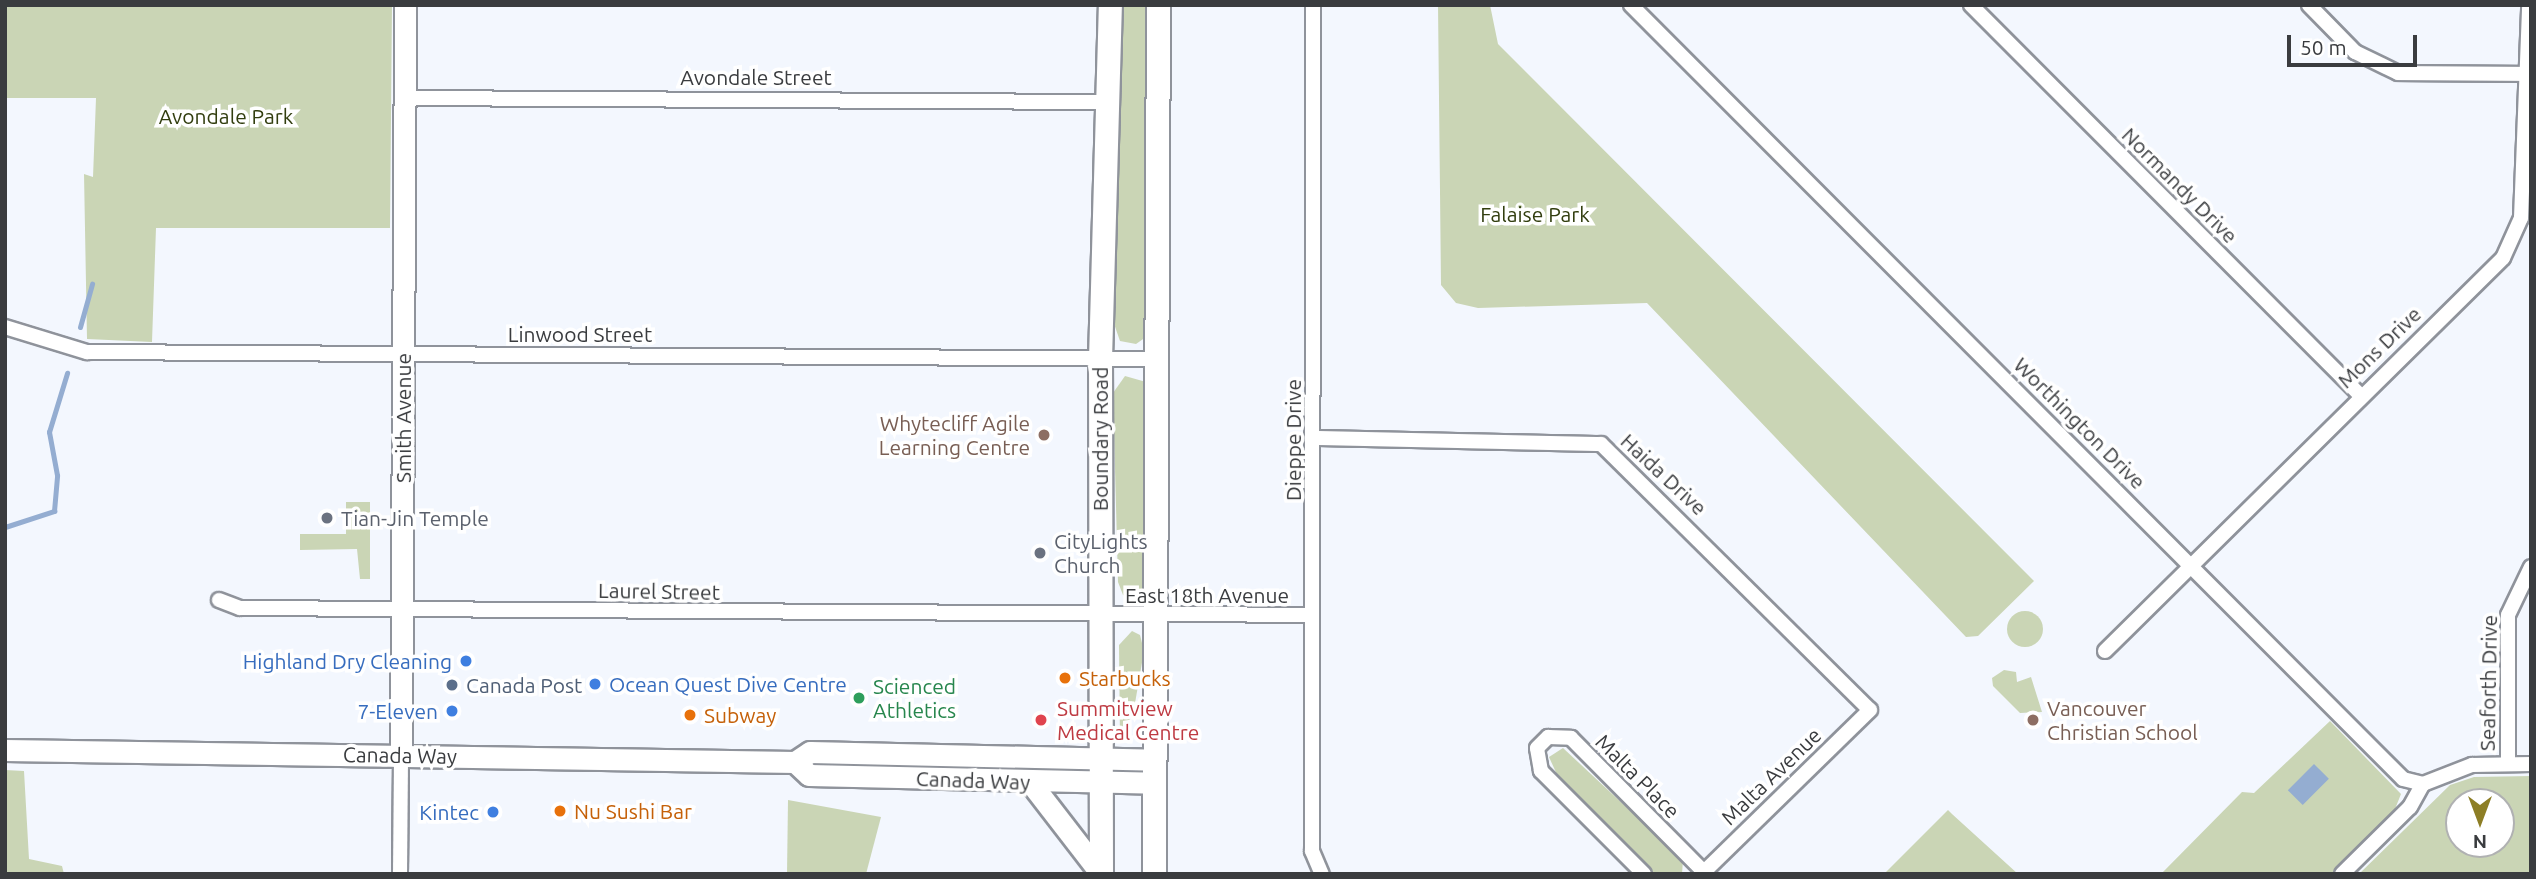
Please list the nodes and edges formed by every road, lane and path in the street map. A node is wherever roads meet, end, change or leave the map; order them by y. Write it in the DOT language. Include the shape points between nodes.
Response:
graph roads {
  1 [pos="405,5"];
  2 [pos="1110,5"];
  3 [pos="1158,5"];
  4 [pos="1313,5"];
  5 [pos="1631,5"];
  6 [pos="1971,5"];
  7 [pos="2309,5"];
  8 [pos="2529,5"];
  9 [pos="2527,74"];
  10 [pos="404,97"];
  11 [pos="1107,102"];
  12 [pos="5,327"];
  13 [pos="403,355"];
  14 [pos="1100,359"];
  15 [pos="1158,359"];
  16 [pos="2360,395"];
  17 [pos="1314,438"];
  18 [pos="2190,564"];
  19 [pos="2531,567"];
  20 [pos="219,600"];
  21 [pos="401,609"];
  22 [pos="1157,614"];
  23 [pos="1312,615"];
  24 [pos="1101,617"];
  25 [pos="2105,651"];
  26 [pos="1870,710"];
  27 [pos="5,750"];
  28 [pos="401,756"];
  29 [pos="1101,759"];
  30 [pos="1155,760"];
  31 [pos="795,762"];
  32 [pos="2508,764"];
  33 [pos="2531,764"];
  34 [pos="1030,782"];
  35 [pos="1101,783"];
  36 [pos="1155,783"];
  37 [pos="2423,784"];
  38 [pos="1703,873"];
  39 [pos="400,874"];
  40 [pos="1101,874"];
  41 [pos="1154,874"];
  42 [pos="1322,874"];
  43 [pos="1644,874"];
  44 [pos="2342,874"];
  1 -- 10 [label="main road, Smith Avenue"];
  2 -- 11 [label="main road, Boundary Road"];
  3 -- 15 [label="main road"];
  4 -- 17 [label="street, Dieppe Drive"];
  5 -- 18 [label="street, Worthington Drive"];
  6 -- 16 [label="street, Normandy Drive"];
  7 -- 9 [label="street" via="2355,52 2398,73"];
  8 -- 9 [label="street, Mons Drive"];
  9 -- 16 [label="street, Mons Drive" via="2521,218 2502,258"];
  10 -- 11 [label="street, Avondale Street"];
  10 -- 13 [label="main road, Smith Avenue"];
  11 -- 14 [label="main road, Boundary Road"];
  12 -- 13 [label="street, Linwood Street" via="87,352"];
  13 -- 14 [label="street, Linwood Street"];
  13 -- 21 [label="main road, Smith Avenue"];
  14 -- 15 [label="street, Linwood Street"];
  14 -- 24 [label="main road, Boundary Road"];
  15 -- 22 [label="main road"];
  16 -- 18 [label="street, Mons Drive"];
  17 -- 23 [label="street, Dieppe Drive"];
  17 -- 26 [label="street, Haida Drive" via="1601,444"];
  18 -- 25 [label="street, Mons Drive"];
  18 -- 37 [label="street, Worthington Drive" via="2403,779"];
  19 -- 32 [label="street, Seaforth Drive" via="2508,615"];
  20 -- 21 [label="street, Laurel Street" via="240,608"];
  21 -- 24 [label="street, Laurel Street"];
  21 -- 28 [label="main road, Smith Avenue"];
  22 -- 23 [label="street, East 18th Avenue"];
  22 -- 24 [label="street, East 18th Avenue"];
  22 -- 30 [label="main road"];
  23 -- 42 [label="street, Dieppe Drive" via="1312,851"];
  24 -- 29 [label="main road, Boundary Road"];
  26 -- 38 [label="street, Malta Avenue"];
  27 -- 28 [label="main road, Canada Way"];
  28 -- 31 [label="main road, Canada Way"];
  28 -- 39 [label="street, Smith Avenue"];
  29 -- 30 [label="main road, Canada Way"];
  29 -- 31 [label="main road, Canada Way" via="810,752"];
  29 -- 35 [label="main road, Boundary Road"];
  30 -- 36 [label="main road"];
  31 -- 34 [label="main road, Canada Way" via="809,775"];
  32 -- 33 [label="street"];
  32 -- 37 [label="street" via="2472,765"];
  34 -- 35 [label="main road, Canada Way"];
  34 -- 40 [label="main road"];
  35 -- 36 [label="main road, Canada Way"];
  35 -- 40 [label="main road, Boundary Road"];
  36 -- 41 [label="main road"];
  37 -- 44 [label="street" via="2410,807"];
  38 -- 43 [label="street, Malta Place" via="1571,738 1548,737 1537,748 1541,771"];
}
